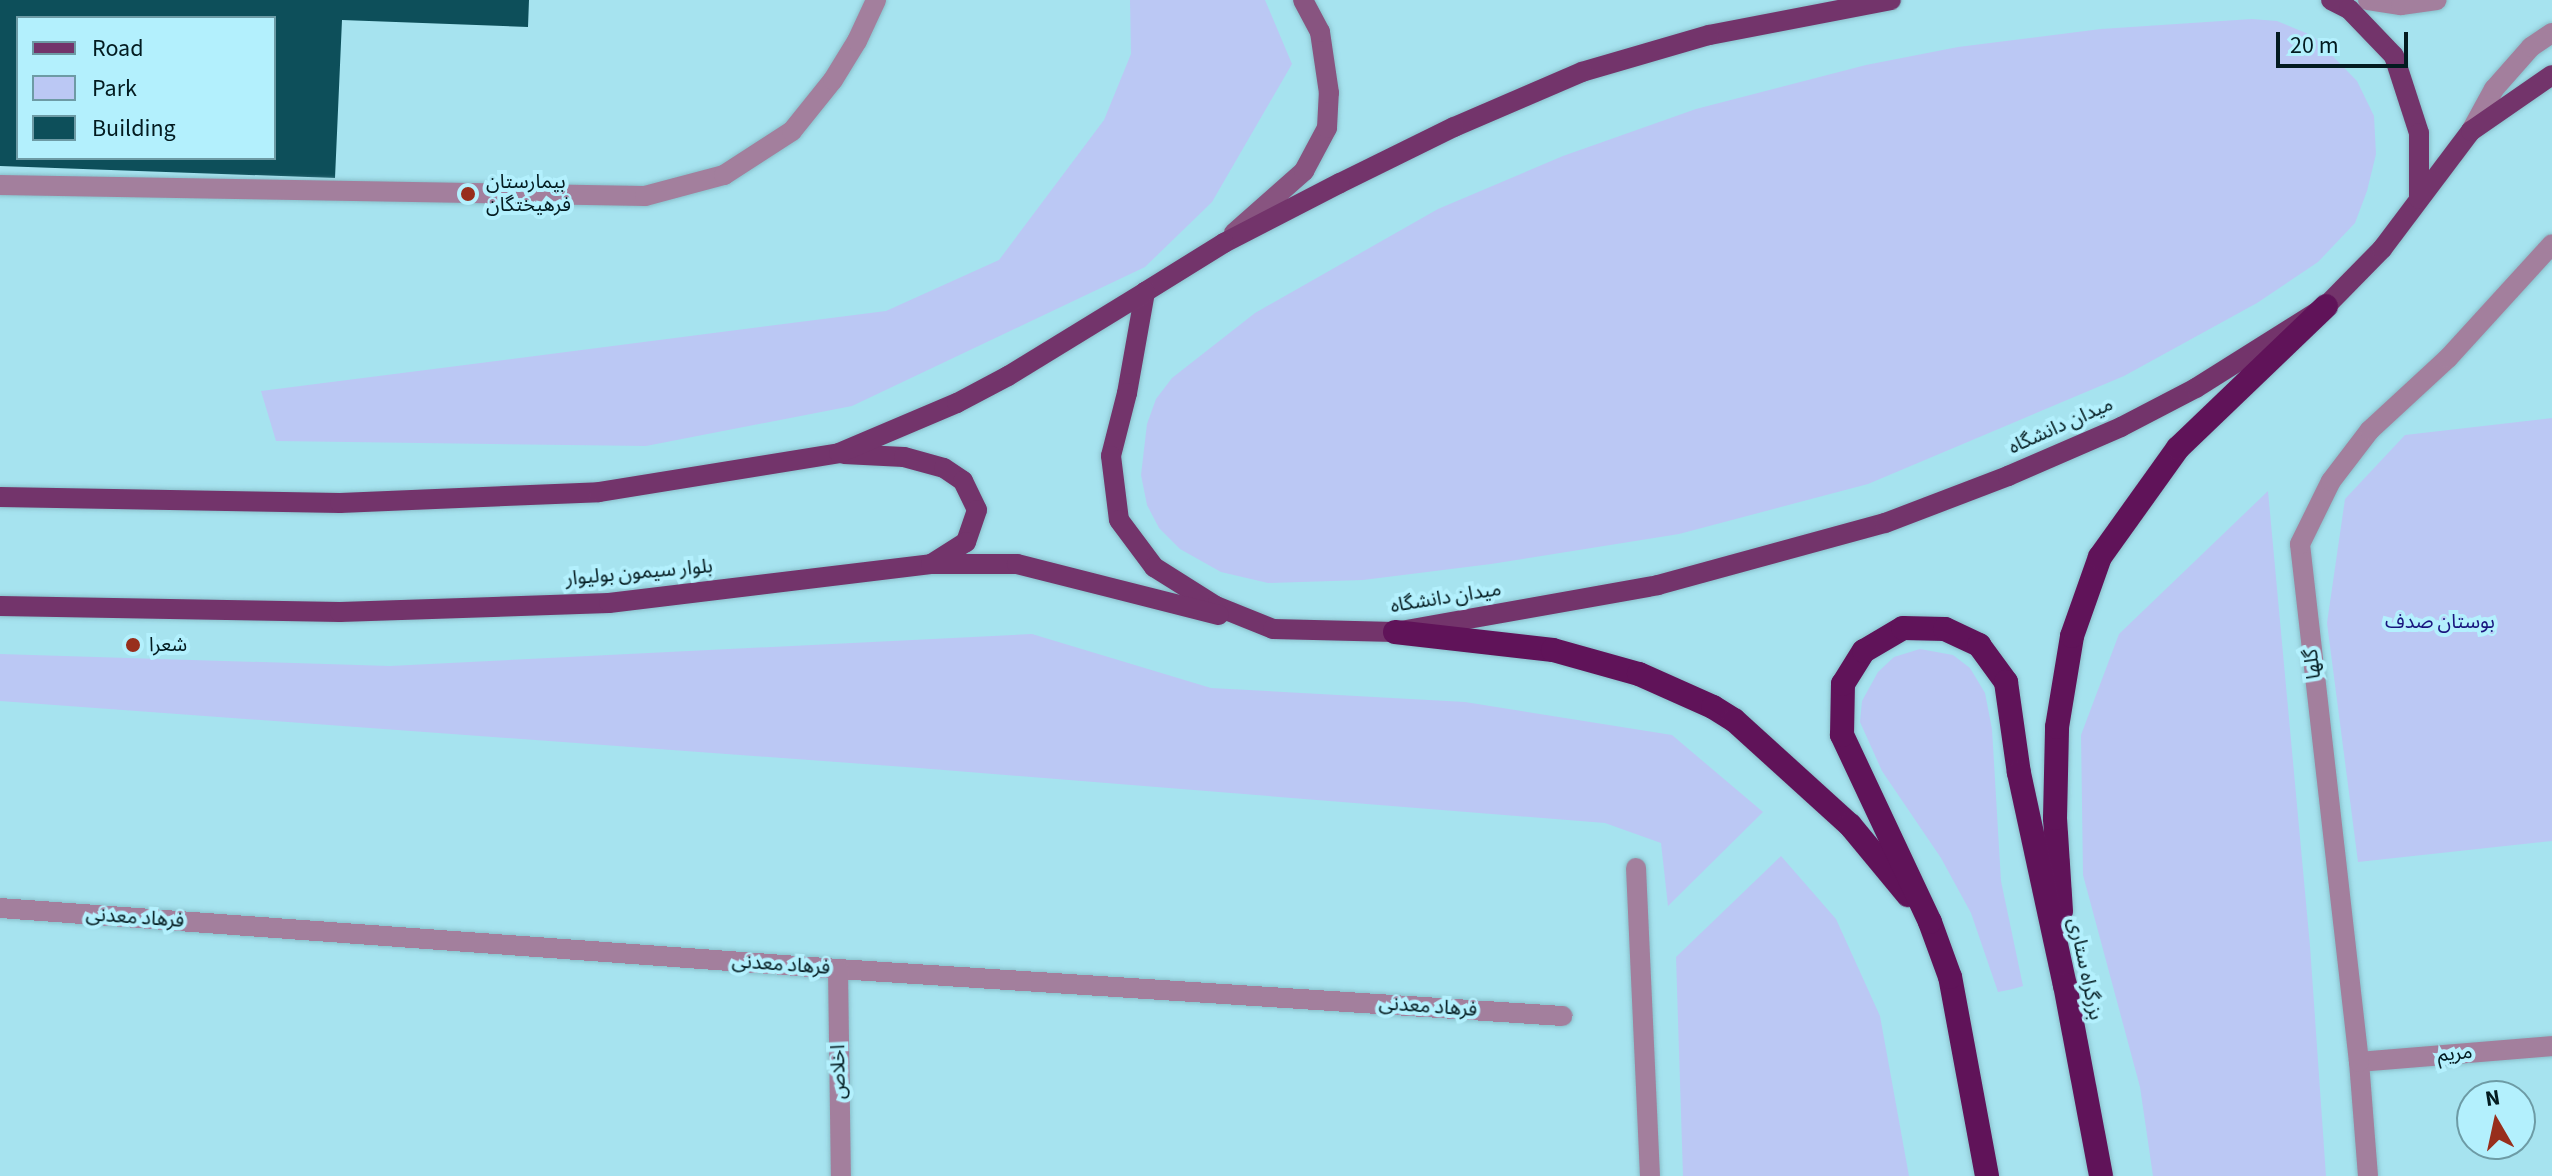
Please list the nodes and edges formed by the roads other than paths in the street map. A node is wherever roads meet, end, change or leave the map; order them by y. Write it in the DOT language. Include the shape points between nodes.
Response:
graph roads {
  1 [pos="876,0"];
  2 [pos="1303,0"];
  3 [pos="1891,0"];
  4 [pos="2331,0"];
  5 [pos="2368,0"];
  6 [pos="2437,0"];
  7 [pos="2552,33"];
  8 [pos="2552,75"];
  9 [pos="2471,131"];
  10 [pos="0,185"];
  11 [pos="2419,199"];
  12 [pos="1224,243"];
  13 [pos="2552,244"];
  14 [pos="1145,292"];
  15 [pos="2326,306"];
  16 [pos="839,453"];
  17 [pos="0,497"];
  18 [pos="931,564"];
  19 [pos="0,606"];
  20 [pos="1273,629"];
  21 [pos="1395,632"];
  22 [pos="1636,868"];
  23 [pos="0,908"];
  24 [pos="1930,922"];
  25 [pos="838,969"];
  26 [pos="2065,985"];
  27 [pos="1562,1016"];
  28 [pos="2552,1046"];
  29 [pos="2359,1062"];
  30 [pos="841,1176"];
  31 [pos="1650,1176"];
  32 [pos="1987,1176"];
  33 [pos="2101,1176"];
  34 [pos="2368,1176"];
  1 -- 10 [label="street" via="833,80 792,131 724,175 645,196"];
  2 -- 12 [label="main road" via="1320,32 1329,93 1327,128 1304,171"];
  3 -- 12 [label="main road" via="1709,35 1582,72 1454,127"];
  4 -- 11 [label="main road" via="2349,9 2394,56 2419,133"];
  5 -- 6 [label="street" via="2401,5"];
  7 -- 9 [label="street" via="2531,47 2494,89"];
  8 -- 9 [label="main road"];
  9 -- 11 [label="main road"];
  11 -- 15 [label="main road, میدان دانشگاه" via="2382,249"];
  12 -- 14 [label="main road"];
  13 -- 29 [label="street, گلها" via="2448,358 2370,430 2331,481 2300,544"];
  14 -- 16 [label="main road" via="957,403"];
  14 -- 20 [label="main road, میدان دانشگاه" via="1111,456 1119,520 1154,567 1216,606"];
  15 -- 21 [label="main road, میدان دانشگاه" via="2196,388 2121,427 1885,523 1658,585"];
  15 -- 26 [label="highway" via="2178,448 2100,557 2072,636 2057,727 2055,818"];
  16 -- 17 [label="main road" via="599,492 340,503"];
  16 -- 18 [label="main road" via="904,457 944,468 963,481 977,510 966,542"];
  18 -- 19 [label="main road, بلوار سیمون بولیوار" via="609,603 340,612"];
  18 -- 20 [label="main road, بلوار سیمون بولیوار" via="1017,564"];
  20 -- 21 [label="main road, میدان دانشگاه"];
  21 -- 24 [label="highway" via="1553,650 1639,674 1713,707 1850,825"];
  22 -- 31 [label="street"];
  23 -- 25 [label="street, فرهاد معدنی"];
  24 -- 26 [label="highway, بزرگراه ستاری" via="1842,735 1843,684 1864,651 1903,628 1945,629 1979,645 2006,682 2019,773"];
  24 -- 32 [label="highway" via="1950,977"];
  25 -- 27 [label="street, فرهاد معدنی"];
  25 -- 30 [label="street, اخلاص"];
  26 -- 33 [label="highway, بزرگراه ستاری"];
  28 -- 29 [label="street, مریم"];
  29 -- 34 [label="street, گلها"];
}
